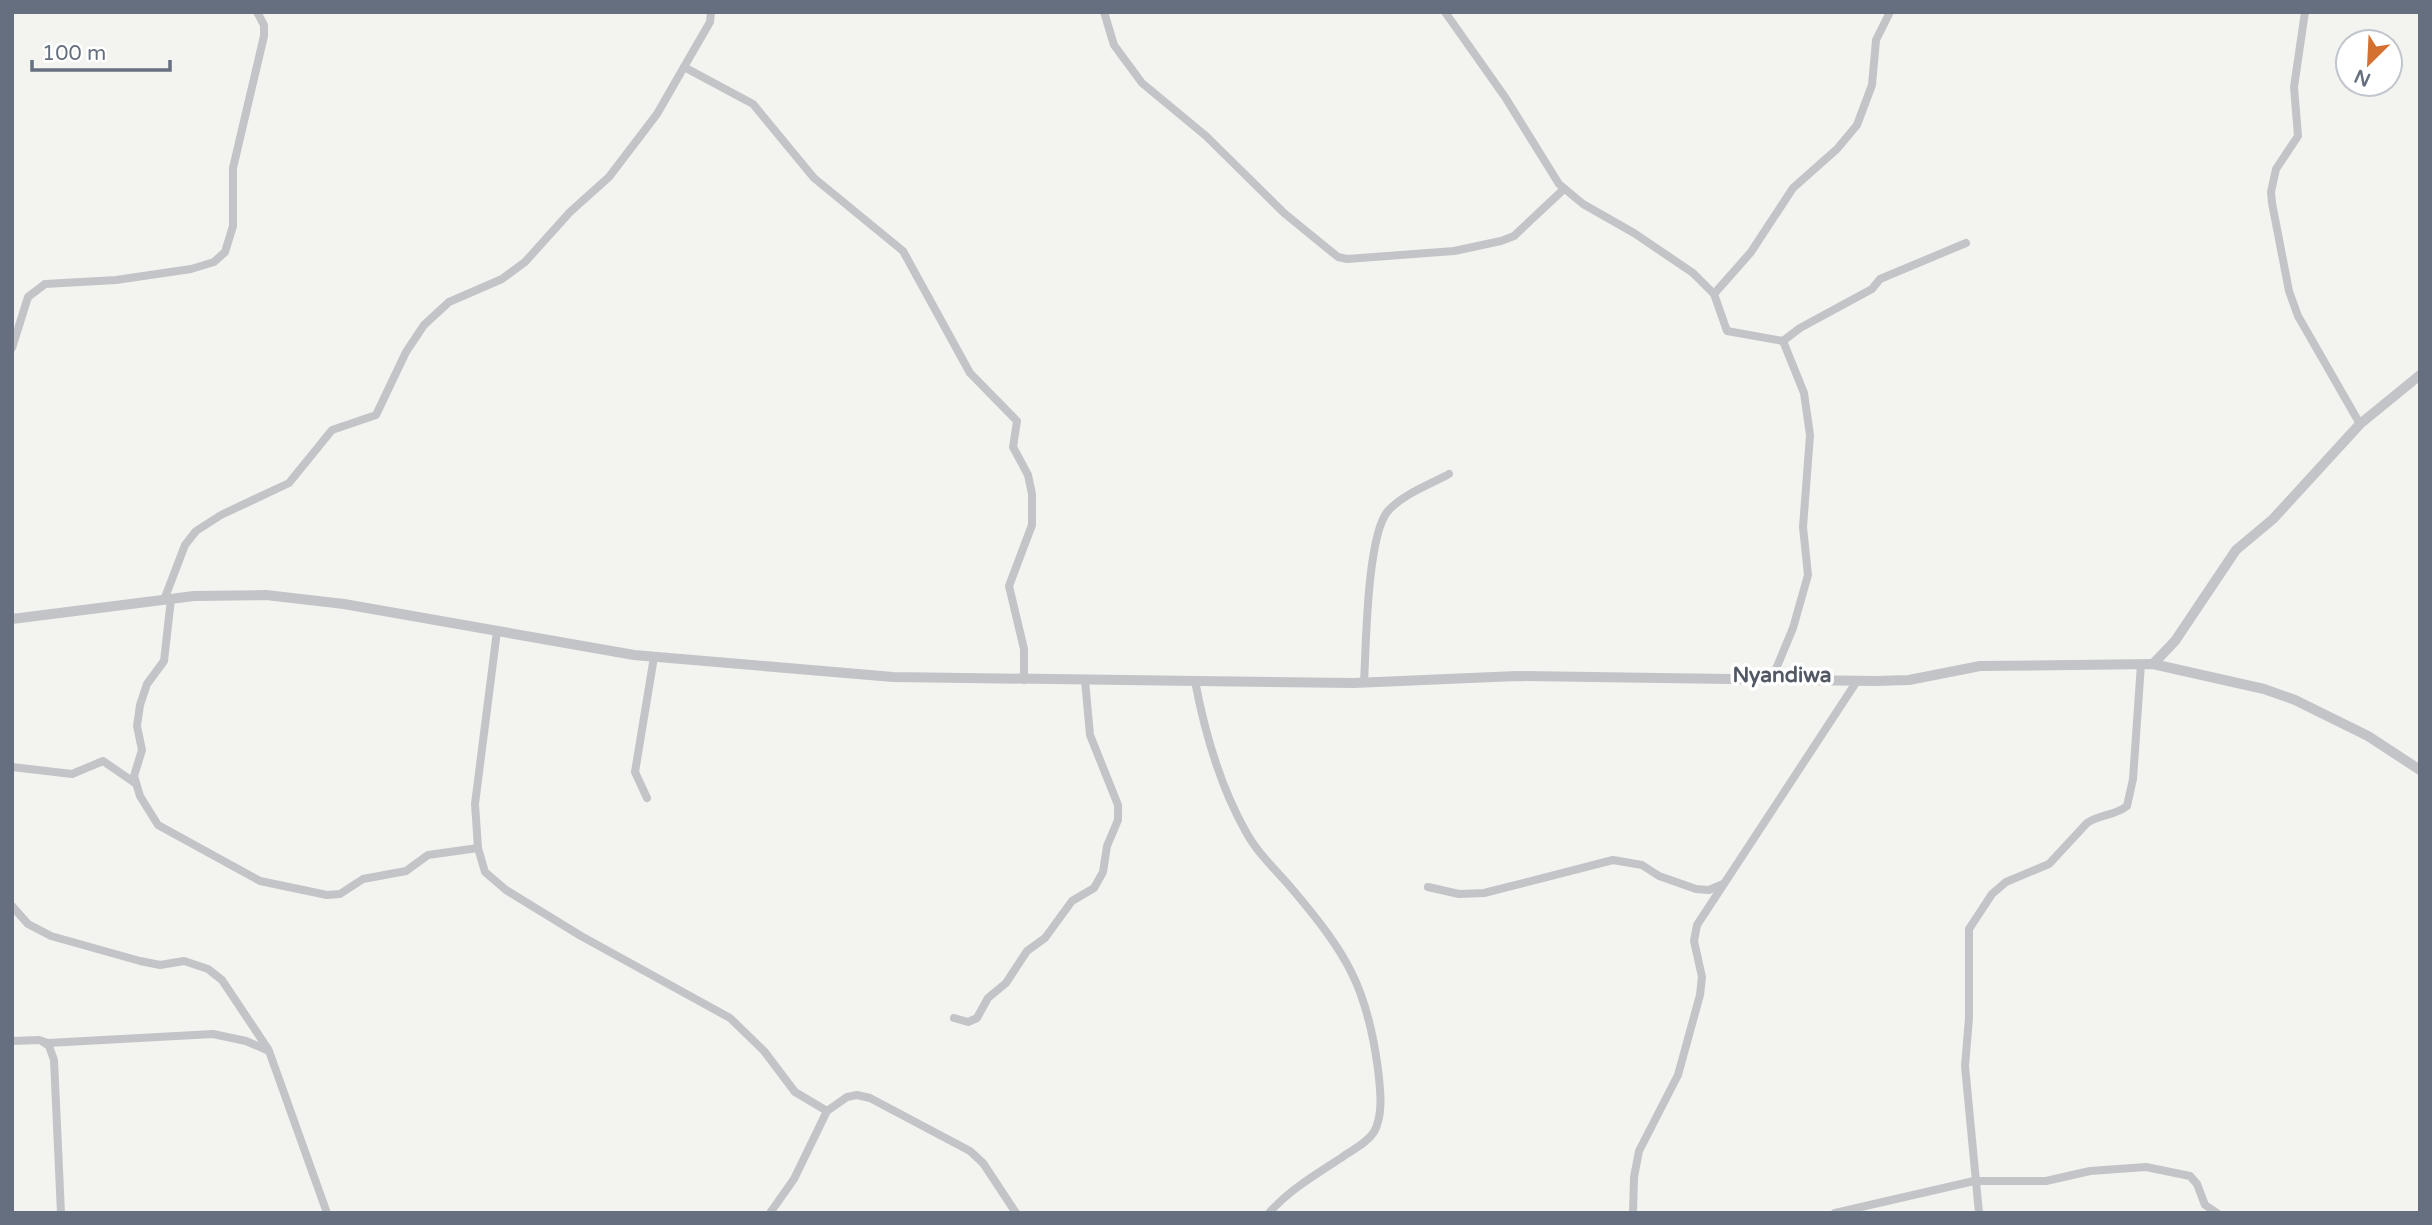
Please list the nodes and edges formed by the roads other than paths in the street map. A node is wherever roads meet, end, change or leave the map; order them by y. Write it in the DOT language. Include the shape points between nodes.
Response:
graph roads {
  1 [pos="257,12"];
  2 [pos="1104,12"];
  3 [pos="1445,12"];
  4 [pos="1890,12"];
  5 [pos="2305,12"];
  6 [pos="712,14"];
  7 [pos="684,67"];
  8 [pos="1564,189"];
  9 [pos="1966,243"];
  10 [pos="1714,294"];
  11 [pos="1783,341"];
  12 [pos="12,348"];
  13 [pos="2420,375"];
  14 [pos="2360,424"];
  15 [pos="1449,474"];
  16 [pos="167,600"];
  17 [pos="12,619"];
  18 [pos="497,631"];
  19 [pos="654,657"];
  20 [pos="2141,664"];
  21 [pos="2153,664"];
  22 [pos="1024,680"];
  23 [pos="1085,680"];
  24 [pos="1195,681"];
  25 [pos="1771,681"];
  26 [pos="1857,681"];
  27 [pos="1364,683"];
  28 [pos="12,766"];
  29 [pos="2420,770"];
  30 [pos="135,783"];
  31 [pos="647,798"];
  32 [pos="478,848"];
  33 [pos="1726,883"];
  34 [pos="1428,887"];
  35 [pos="12,906"];
  36 [pos="954,1018"];
  37 [pos="39,1040"];
  38 [pos="12,1041"];
  39 [pos="269,1051"];
  40 [pos="827,1111"];
  41 [pos="1974,1181"];
  42 [pos="61,1213"];
  43 [pos="327,1213"];
  44 [pos="770,1213"];
  45 [pos="1016,1213"];
  46 [pos="1269,1213"];
  47 [pos="1633,1213"];
  48 [pos="1835,1213"];
  49 [pos="1979,1213"];
  50 [pos="2217,1213"];
  1 -- 12 [label="street" via="264,36 233,168 233,226 225,252 214,262 191,269 45,284 28,297"];
  2 -- 8 [label="street" via="1114,45 1142,83 1338,257 1454,251 1493,244 1514,236"];
  3 -- 8 [label="street"];
  4 -- 10 [label="street" via="1876,40 1872,85 1857,125 1793,188 1751,253"];
  5 -- 14 [label="street" via="2294,87 2298,136 2276,169 2272,203 2298,316"];
  6 -- 7 [label="street"];
  7 -- 16 [label="street" via="657,114 609,177 525,262 502,279 449,302 424,325 376,415 332,430 289,483 196,531 185,545"];
  7 -- 22 [label="street" via="754,104 814,178 903,251 970,373 1017,421 1013,447 1032,494 1032,525 1009,586 1024,649"];
  8 -- 10 [label="street" via="1679,262"];
  9 -- 11 [label="street" via="1880,279 1872,289"];
  10 -- 11 [label="street" via="1727,331"];
  11 -- 25 [label="street" via="1804,393 1810,435 1803,527 1808,575"];
  13 -- 14 [label="street"];
  14 -- 21 [label="street" via="2273,519 2236,550 2175,641"];
  15 -- 27 [label="street" via="1393,506 1378,529"];
  16 -- 17 [label="street"];
  16 -- 18 [label="street" via="226,594 296,597"];
  16 -- 30 [label="street" via="166,655 140,705 137,726 142,750"];
  18 -- 19 [label="street"];
  18 -- 32 [label="street" via="475,804"];
  19 -- 22 [label="street" via="880,676"];
  19 -- 31 [label="street" via="635,772"];
  20 -- 21 [label="street"];
  20 -- 26 [label="street" via="1980,666 1909,680"];
  20 -- 41 [label="street" via="2127,806 2118,814 2087,823 2049,864 2006,882 1979,909 1969,929 1965,1066"];
  21 -- 29 [label="street" via="2295,700 2368,736"];
  22 -- 23 [label="street"];
  23 -- 24 [label="street"];
  23 -- 36 [label="street" via="1090,734 1118,805 1103,872 1094,888 1072,901 1045,938 1027,951 977,1018"];
  24 -- 27 [label="street"];
  24 -- 46 [label="street" via="1228,798 1264,857 1340,947 1363,994 1374,1036 1380,1105 1374,1131"];
  25 -- 26 [label="street"];
  25 -- 27 [label="street" via="1517,676"];
  26 -- 33 [label="street"];
  28 -- 30 [label="street" via="72,774 103,761"];
  30 -- 32 [label="street" via="158,825 218,861 275,886 335,895 363,878 406,871 428,855"];
  32 -- 40 [label="street" via="485,872 498,884 580,936 730,1018 764,1051 794,1092"];
  33 -- 34 [label="street" via="1696,889 1658,876 1642,865 1607,860 1484,893 1459,894"];
  33 -- 47 [label="street" via="1697,925 1700,995 1678,1075 1639,1151"];
  35 -- 39 [label="street" via="28,924 51,936 139,961 160,965 184,961 208,969 222,980"];
  37 -- 38 [label="street"];
  37 -- 39 [label="street" via="214,1034"];
  37 -- 42 [label="street" via="49,1046 54,1060"];
  39 -- 43 [label="street"];
  40 -- 44 [label="street" via="794,1179"];
  40 -- 45 [label="street" via="841,1100 862,1095 948,1138 983,1163"];
  41 -- 48 [label="street"];
  41 -- 49 [label="street"];
  41 -- 50 [label="street" via="2046,1181 2098,1170 2157,1168 2194,1179 2205,1205"];
}
